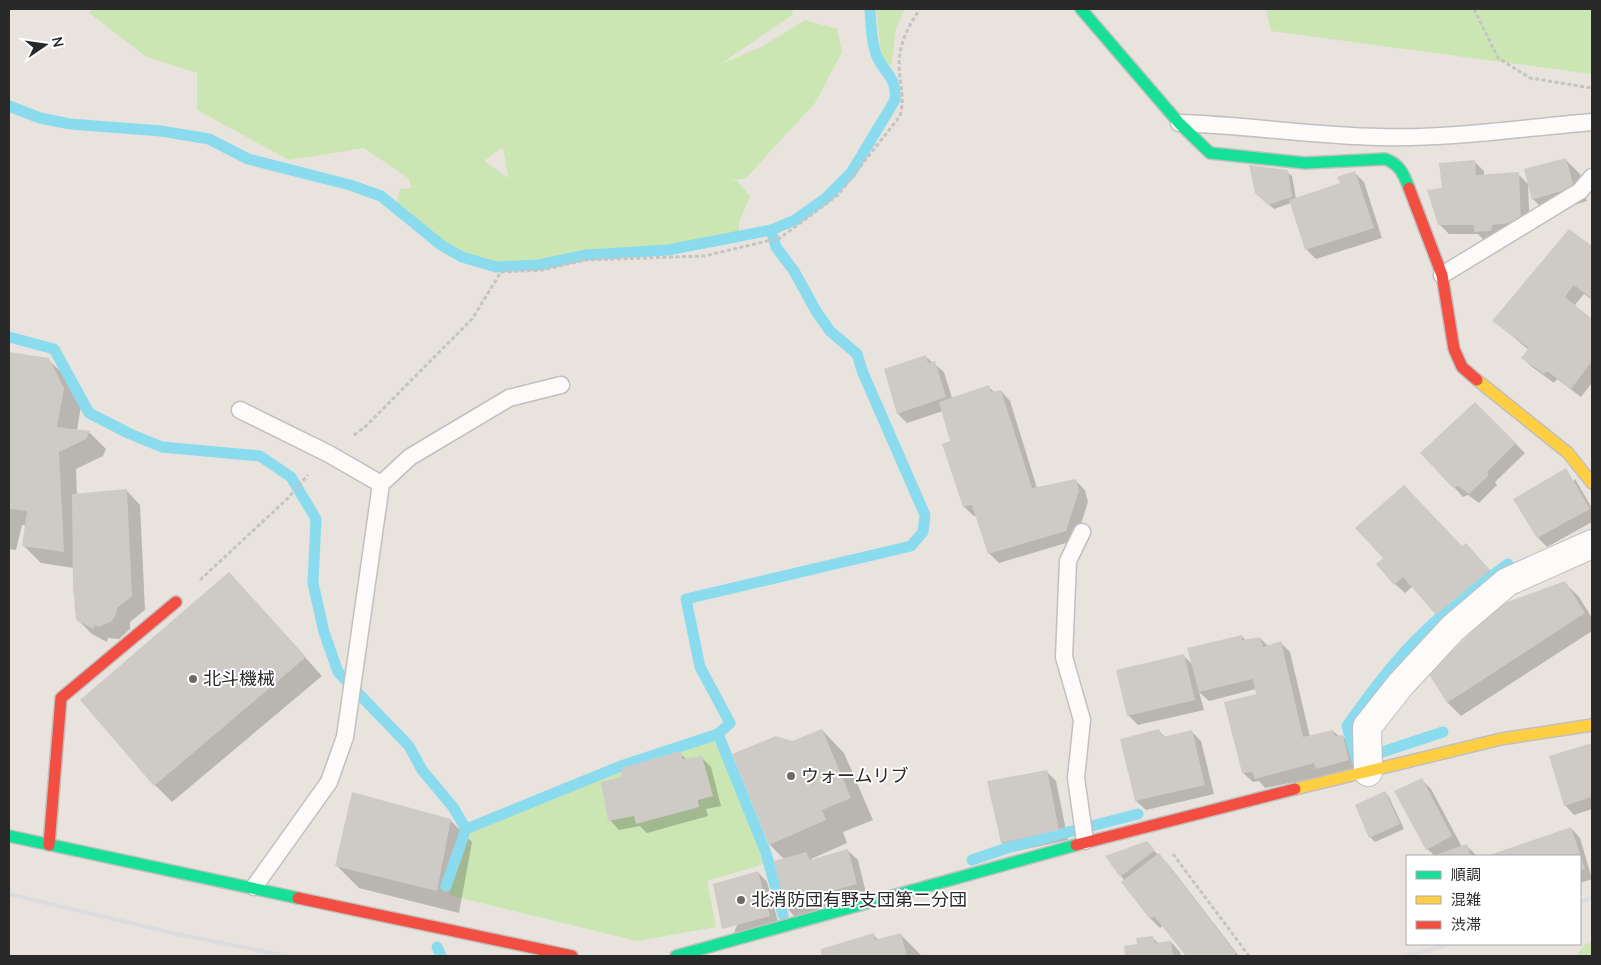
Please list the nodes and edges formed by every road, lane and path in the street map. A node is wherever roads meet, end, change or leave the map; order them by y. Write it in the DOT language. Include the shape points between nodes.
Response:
graph roads {
  1 [pos="920,9"];
  2 [pos="1081,9"];
  3 [pos="1474,9"];
  4 [pos="1592,88"];
  5 [pos="1592,122"];
  6 [pos="1179,123"];
  7 [pos="1592,177"];
  8 [pos="1442,275"];
  9 [pos="561,385"];
  10 [pos="240,410"];
  11 [pos="329,454"];
  12 [pos="1592,483"];
  13 [pos="381,484"];
  14 [pos="1082,532"];
  15 [pos="1592,544"];
  16 [pos="176,602"];
  17 [pos="1592,725"];
  18 [pos="1368,772"];
  19 [pos="1150,824"];
  20 [pos="9,836"];
  21 [pos="1085,841"];
  22 [pos="49,845"];
  23 [pos="254,887"];
  24 [pos="572,956"];
  25 [pos="676,956"];
  26 [pos="1249,956"];
  1 -- 11 [label="path" via="902,42 899,66 904,101 900,116 838,196 780,238 771,241 704,256 585,260 542,270 501,272 472,319 366,426"];
  2 -- 6 [label="street"];
  3 -- 4 [label="path" via="1498,58 1530,78"];
  5 -- 6 [label="lane" via="1381,138"];
  6 -- 8 [label="street" via="1210,153 1305,163 1385,159 1394,162 1403,173"];
  7 -- 8 [label="lane" via="1580,191"];
  8 -- 12 [label="street" via="1450,331 1462,367 1568,453"];
  9 -- 13 [label="lane" via="510,398 410,456"];
  10 -- 11 [label="lane"];
  11 -- 13 [label="lane"];
  11 -- 16 [label="path" via="287,499"];
  13 -- 23 [label="lane" via="345,737 330,782"];
  14 -- 21 [label="lane" via="1068,561 1064,657 1082,720 1076,778"];
  15 -- 18 [label="street" via="1507,582 1453,628 1366,727"];
  16 -- 22 [label="street" via="61,698"];
  17 -- 18 [label="street" via="1501,739"];
  18 -- 19 [label="street"];
  19 -- 21 [label="street"];
  19 -- 26 [label="path"];
  20 -- 22 [label="street"];
  21 -- 25 [label="street"];
  22 -- 23 [label="street"];
  23 -- 24 [label="street"];
}
